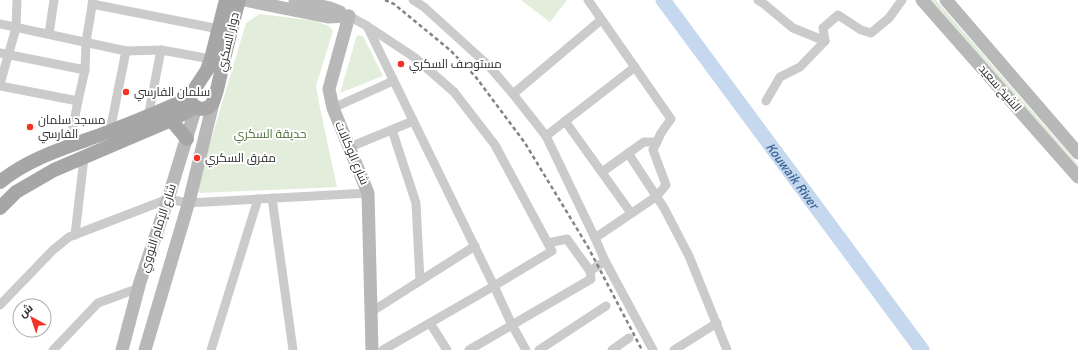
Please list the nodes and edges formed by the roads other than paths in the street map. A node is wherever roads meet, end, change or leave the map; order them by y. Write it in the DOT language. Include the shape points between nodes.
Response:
graph roads {
  1 [pos="17,0"];
  2 [pos="54,0"];
  3 [pos="226,0"];
  4 [pos="238,0"];
  5 [pos="244,0"];
  6 [pos="295,0"];
  7 [pos="413,0"];
  8 [pos="588,0"];
  9 [pos="758,0"];
  10 [pos="902,0"];
  11 [pos="922,0"];
  12 [pos="946,0"];
  13 [pos="93,2"];
  14 [pos="427,3"];
  15 [pos="348,16"];
  16 [pos="602,20"];
  17 [pos="0,24"];
  18 [pos="367,26"];
  19 [pos="16,28"];
  20 [pos="219,29"];
  21 [pos="49,34"];
  22 [pos="825,41"];
  23 [pos="86,42"];
  24 [pos="161,50"];
  25 [pos="126,51"];
  26 [pos="4,54"];
  27 [pos="211,59"];
  28 [pos="635,67"];
  29 [pos="85,70"];
  30 [pos="393,81"];
  31 [pos="0,85"];
  32 [pos="513,94"];
  33 [pos="214,99"];
  34 [pos="78,101"];
  35 [pos="766,101"];
  36 [pos="193,103"];
  37 [pos="333,108"];
  38 [pos="148,117"];
  39 [pos="171,120"];
  40 [pos="413,121"];
  41 [pos="565,121"];
  42 [pos="392,130"];
  43 [pos="110,131"];
  44 [pos="546,136"];
  45 [pos="187,138"];
  46 [pos="656,142"];
  47 [pos="69,147"];
  48 [pos="350,147"];
  49 [pos="628,153"];
  50 [pos="1078,153"];
  51 [pos="84,158"];
  52 [pos="602,172"];
  53 [pos="1078,177"];
  54 [pos="0,182"];
  55 [pos="368,193"];
  56 [pos="657,196"];
  57 [pos="272,198"];
  58 [pos="168,199"];
  59 [pos="258,199"];
  60 [pos="188,203"];
  61 [pos="0,208"];
  62 [pos="631,213"];
  63 [pos="75,235"];
  64 [pos="595,238"];
  65 [pos="548,242"];
  66 [pos="475,246"];
  67 [pos="605,261"];
  68 [pos="590,270"];
  69 [pos="420,281"];
  70 [pos="494,286"];
  71 [pos="139,288"];
  72 [pos="0,305"];
  73 [pos="606,306"];
  74 [pos="371,312"];
  75 [pos="430,323"];
  76 [pos="717,323"];
  77 [pos="512,325"];
  78 [pos="629,338"];
  79 [pos="53,350"];
  80 [pos="122,350"];
  81 [pos="145,350"];
  82 [pos="211,350"];
  83 [pos="293,350"];
  84 [pos="372,350"];
  85 [pos="383,350"];
  86 [pos="447,350"];
  87 [pos="469,350"];
  88 [pos="526,350"];
  89 [pos="539,350"];
  90 [pos="612,350"];
  91 [pos="653,350"];
  92 [pos="674,350"];
  93 [pos="727,350"];
  1 -- 19 [label="street"];
  2 -- 21 [label="street"];
  3 -- 20 [label="main road, دوار السكري"];
  4 -- 33 [label="main road, دوار السكري"];
  5 -- 15 [label="street" via="328,17"];
  6 -- 15 [label="street" via="330,8"];
  7 -- 14 [label="street"];
  8 -- 16 [label="street"];
  9 -- 22 [label="street" via="793,28"];
  10 -- 22 [label="street" via="889,18 871,33 861,30 838,15 823,28"];
  11 -- 53 [label="street, الشيخ سعيد"];
  12 -- 50 [label="street, الشيخ سعيد"];
  13 -- 20 [label="street"];
  13 -- 23 [label="street"];
  14 -- 32 [label="street"];
  15 -- 18 [label="street"];
  15 -- 37 [label="street, شارع الوكالات" via="329,89"];
  16 -- 28 [label="street"];
  16 -- 32 [label="street"];
  17 -- 19 [label="street"];
  18 -- 30 [label="street"];
  18 -- 65 [label="street" via="414,57 454,92 495,145"];
  19 -- 21 [label="street"];
  19 -- 26 [label="street"];
  20 -- 27 [label="main road, دوار السكري"];
  21 -- 23 [label="street"];
  22 -- 35 [label="street" via="800,67 780,77"];
  23 -- 25 [label="street"];
  23 -- 29 [label="street"];
  24 -- 25 [label="street"];
  24 -- 27 [label="street"];
  24 -- 38 [label="street"];
  25 -- 43 [label="street"];
  26 -- 29 [label="street"];
  26 -- 31 [label="street"];
  27 -- 36 [label="main road, دوار السكري" via="207,70 191,93"];
  28 -- 41 [label="street"];
  28 -- 46 [label="street" via="671,119"];
  29 -- 34 [label="street"];
  30 -- 37 [label="street"];
  30 -- 40 [label="street"];
  31 -- 34 [label="street"];
  32 -- 44 [label="street"];
  33 -- 36 [label="main road" via="207,108 199,109"];
  33 -- 60 [label="street"];
  34 -- 47 [label="street"];
  36 -- 38 [label="main road"];
  36 -- 39 [label="main road"];
  36 -- 45 [label="street, شارع الإمام النووي"];
  37 -- 48 [label="street, شارع الوكالات"];
  38 -- 43 [label="main road"];
  39 -- 45 [label="main road"];
  39 -- 51 [label="main road"];
  40 -- 42 [label="street"];
  40 -- 66 [label="street"];
  41 -- 44 [label="street"];
  41 -- 52 [label="street"];
  42 -- 48 [label="street"];
  42 -- 69 [label="street" via="416,203"];
  43 -- 47 [label="main road"];
  44 -- 64 [label="street"];
  45 -- 58 [label="street, شارع الإمام النووي"];
  46 -- 49 [label="street" via="644,142"];
  46 -- 56 [label="street" via="653,150 666,185"];
  47 -- 54 [label="main road" via="10,174"];
  48 -- 55 [label="street, شارع الوكالات"];
  49 -- 52 [label="street"];
  49 -- 56 [label="street"];
  51 -- 61 [label="main road" via="54,170 16,192"];
  51 -- 63 [label="street"];
  52 -- 62 [label="street"];
  55 -- 57 [label="street"];
  55 -- 74 [label="street, شارع الوكالات"];
  56 -- 62 [label="street"];
  56 -- 76 [label="street" via="689,256"];
  57 -- 59 [label="street"];
  57 -- 83 [label="street"];
  58 -- 60 [label="street"];
  58 -- 63 [label="street"];
  58 -- 71 [label="street, شارع الإمام النووي"];
  59 -- 60 [label="street"];
  59 -- 82 [label="street"];
  60 -- 81 [label="street"];
  62 -- 64 [label="street"];
  63 -- 72 [label="street" via="53,250"];
  64 -- 67 [label="street"];
  65 -- 68 [label="street" via="567,239"];
  65 -- 70 [label="street" via="552,251"];
  66 -- 69 [label="street"];
  66 -- 70 [label="street"];
  67 -- 68 [label="street"];
  67 -- 91 [label="street"];
  68 -- 77 [label="street" via="590,278"];
  69 -- 74 [label="street"];
  70 -- 75 [label="street"];
  70 -- 77 [label="street"];
  71 -- 79 [label="street" via="98,303"];
  71 -- 80 [label="street, شارع الإمام النووي"];
  73 -- 89 [label="street"];
  74 -- 84 [label="street, شارع الوكالات"];
  75 -- 85 [label="street"];
  75 -- 86 [label="street"];
  76 -- 92 [label="street"];
  76 -- 93 [label="street"];
  77 -- 87 [label="street"];
  77 -- 88 [label="street"];
  78 -- 90 [label="street"];
}
